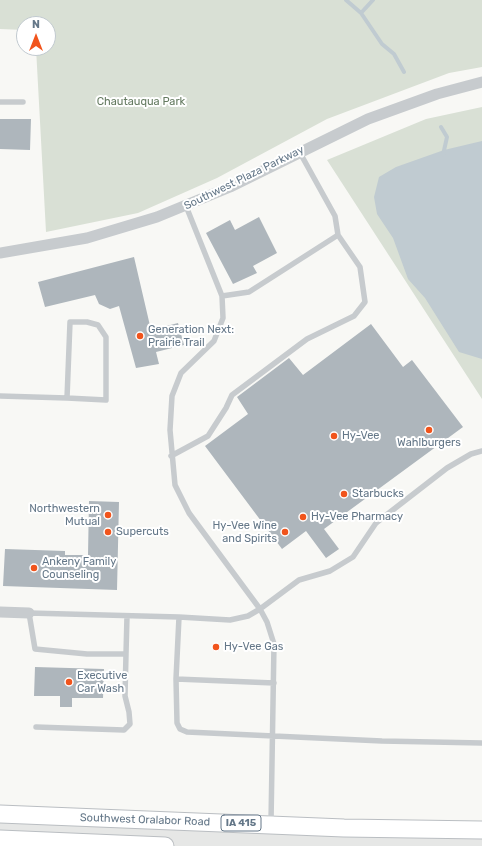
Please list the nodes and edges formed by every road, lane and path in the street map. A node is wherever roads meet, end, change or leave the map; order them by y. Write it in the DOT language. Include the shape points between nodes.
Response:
graph roads {
  1 [pos="482,82"];
  2 [pos="0,102"];
  3 [pos="23,102"];
  4 [pos="299,152"];
  5 [pos="186,206"];
  6 [pos="338,235"];
  7 [pos="0,253"];
  8 [pos="222,296"];
  9 [pos="0,396"];
  10 [pos="68,398"];
  11 [pos="482,451"];
  12 [pos="171,456"];
  13 [pos="260,609"];
  14 [pos="0,612"];
  15 [pos="29,613"];
  16 [pos="127,616"];
  17 [pos="179,617"];
  18 [pos="126,654"];
  19 [pos="176,679"];
  20 [pos="274,683"];
  21 [pos="36,727"];
  22 [pos="273,736"];
  23 [pos="482,743"];
  24 [pos="0,814"];
  25 [pos="271,825"];
  26 [pos="482,830"];
  27 [pos="0,839"];
  28 [pos="166,846"];
  1 -- 4 [label="street, Southwest Plaza Parkway" via="390,110"];
  2 -- 3 [label="lane"];
  4 -- 5 [label="street, Southwest Plaza Parkway"];
  4 -- 6 [label="lane" via="335,216"];
  5 -- 7 [label="street, Southwest Plaza Parkway" via="124,229"];
  5 -- 8 [label="lane"];
  6 -- 8 [label="lane" via="249,292"];
  6 -- 12 [label="lane" via="360,267 365,302 354,316 307,339 232,395 208,436"];
  8 -- 12 [label="lane" via="223,318 214,341 181,373 172,396"];
  9 -- 10 [label="lane"];
  10 -- 10 [label="lane" via="106,400 106,337 98,325 70,322"];
  11 -- 13 [label="lane" via="471,454 447,468 376,523 353,557 330,571 299,580"];
  12 -- 13 [label="lane" via="175,485 189,513"];
  13 -- 17 [label="lane" via="248,616 230,620"];
  13 -- 20 [label="lane" via="274,644"];
  14 -- 15 [label="street"];
  15 -- 16 [label="lane"];
  15 -- 18 [label="lane" via="35,649 87,654"];
  16 -- 17 [label="lane"];
  16 -- 18 [label="lane"];
  17 -- 19 [label="lane"];
  18 -- 21 [label="lane" via="125,696 130,724 124,730"];
  19 -- 20 [label="lane"];
  19 -- 22 [label="lane" via="176,718 180,729 187,732"];
  20 -- 22 [label="lane"];
  22 -- 23 [label="lane"];
  22 -- 25 [label="lane"];
  24 -- 25 [label="main road, Southwest Oralabor Road / IA 415"];
  25 -- 26 [label="main road, Southwest Oralabor Road / IA 415"];
  27 -- 28 [label="main road"];
}
